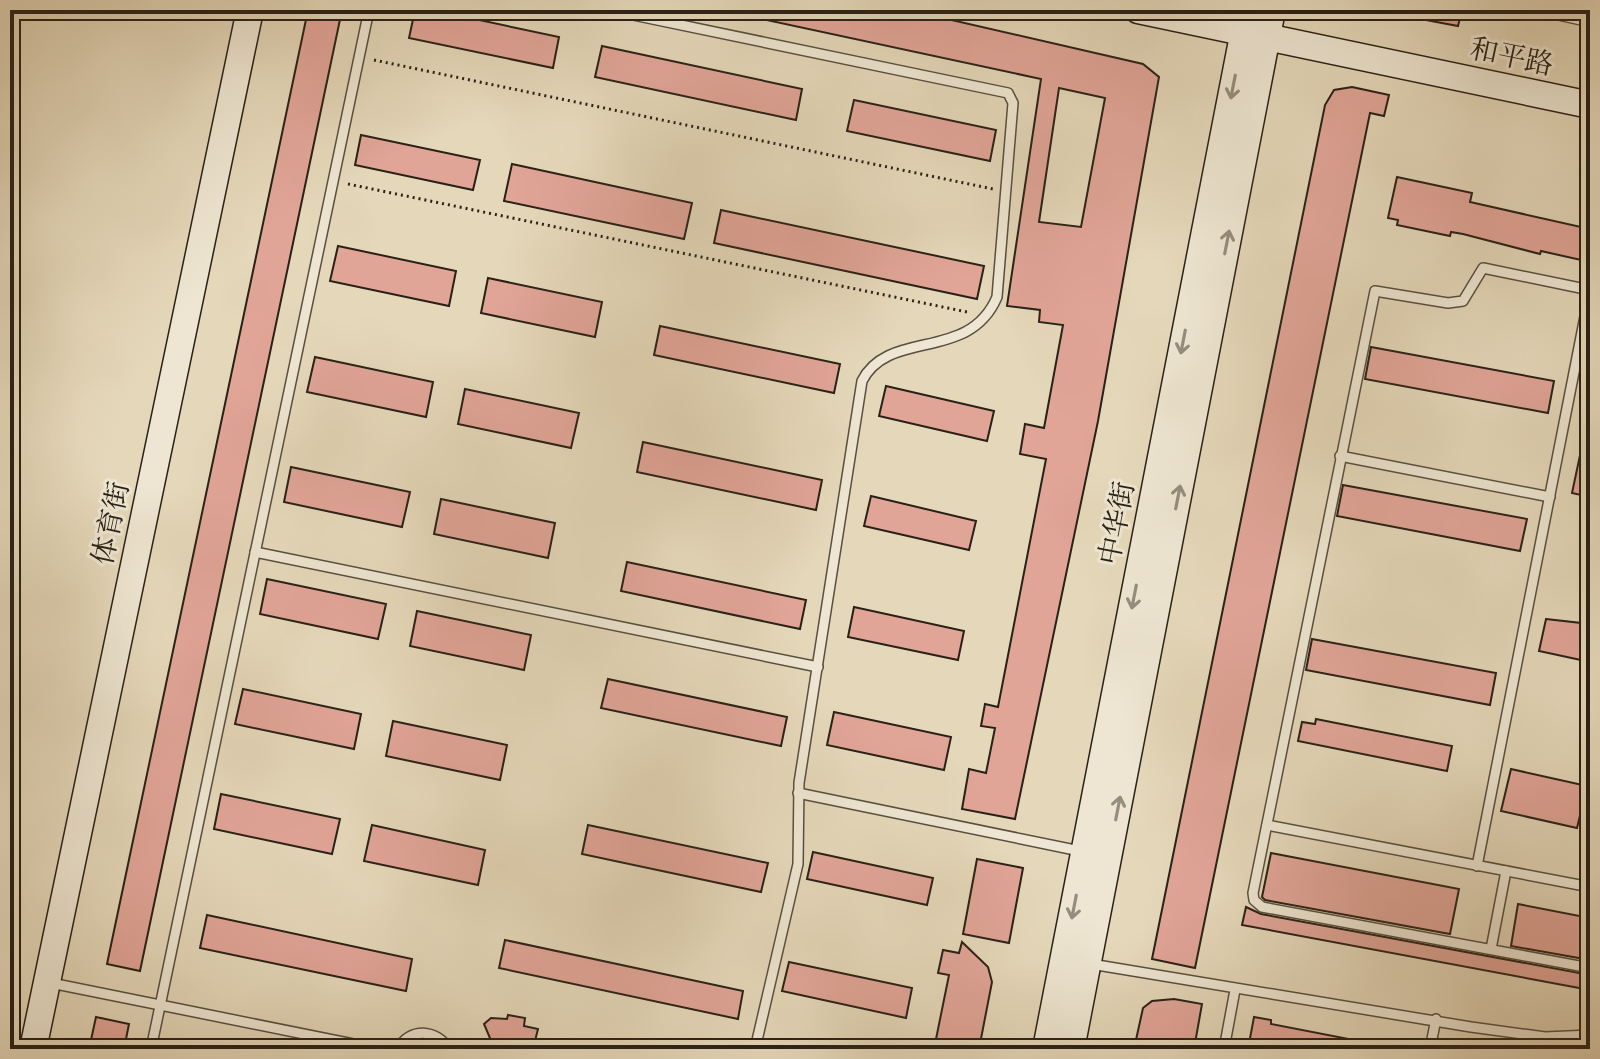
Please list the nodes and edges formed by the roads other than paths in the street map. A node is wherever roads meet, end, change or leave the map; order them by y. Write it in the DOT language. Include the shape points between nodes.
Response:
graph roads {
  1 [pos="250,10"];
  2 [pos="369,10"];
  3 [pos="609,10"];
  4 [pos="1138,10"];
  5 [pos="1272,10"];
  6 [pos="1536,10"];
  7 [pos="1590,22"];
  8 [pos="1253,27"];
  9 [pos="1590,105"];
  10 [pos="1590,291"];
  11 [pos="1340,456"];
  12 [pos="1550,497"];
  13 [pos="255,552"];
  14 [pos="818,667"];
  15 [pos="798,793"];
  16 [pos="1267,825"];
  17 [pos="1084,852"];
  18 [pos="1477,866"];
  19 [pos="1506,871"];
  20 [pos="1590,887"];
  21 [pos="1491,949"];
  22 [pos="1087,963"];
  23 [pos="1590,968"];
  24 [pos="47,982"];
  25 [pos="1235,990"];
  26 [pos="160,1005"];
  27 [pos="1436,1019"];
  28 [pos="1590,1035"];
  29 [pos="33,1049"];
  30 [pos="151,1049"];
  31 [pos="378,1049"];
  32 [pos="398,1049"];
  33 [pos="449,1049"];
  34 [pos="755,1049"];
  35 [pos="1046,1049"];
  36 [pos="1071,1049"];
  37 [pos="1224,1049"];
  38 [pos="1430,1049"];
  1 -- 24 [label="main road, 体育街"];
  2 -- 13 [label="lane"];
  3 -- 14 [label="lane" via="1008,93 1013,103 997,297 989,317 966,333 879,359 862,381"];
  4 -- 8 [label="main road, 和平路"];
  5 -- 8 [label="main road, 中华街"];
  6 -- 7 [label="lane"];
  8 -- 9 [label="main road, 和平路"];
  8 -- 17 [label="main road, 中华街, one-way"];
  22 -- 8 [label="main road, 中华街, one-way"];
  10 -- 11 [label="lane" via="1483,268 1463,301 1375,291"];
  10 -- 12 [label="lane"];
  11 -- 12 [label="lane"];
  11 -- 16 [label="lane"];
  12 -- 18 [label="lane"];
  13 -- 14 [label="lane"];
  13 -- 26 [label="lane"];
  14 -- 15 [label="lane"];
  15 -- 17 [label="lane"];
  15 -- 34 [label="lane" via="798,864"];
  16 -- 18 [label="lane"];
  16 -- 21 [label="lane" via="1253,893 1262,907"];
  17 -- 35 [label="main road, 中华街, one-way"];
  18 -- 19 [label="lane"];
  19 -- 20 [label="lane"];
  19 -- 21 [label="lane"];
  21 -- 23 [label="lane"];
  22 -- 25 [label="lane"];
  22 -- 36 [label="main road, 中华街"];
  24 -- 26 [label="lane"];
  24 -- 29 [label="main road, 体育街"];
  25 -- 27 [label="lane"];
  25 -- 37 [label="lane"];
  26 -- 30 [label="lane"];
  26 -- 31 [label="lane"];
  27 -- 28 [label="lane" via="1545,1037"];
  27 -- 38 [label="lane"];
  32 -- 33 [label="lane" via="409,1036 426,1033"];
}
